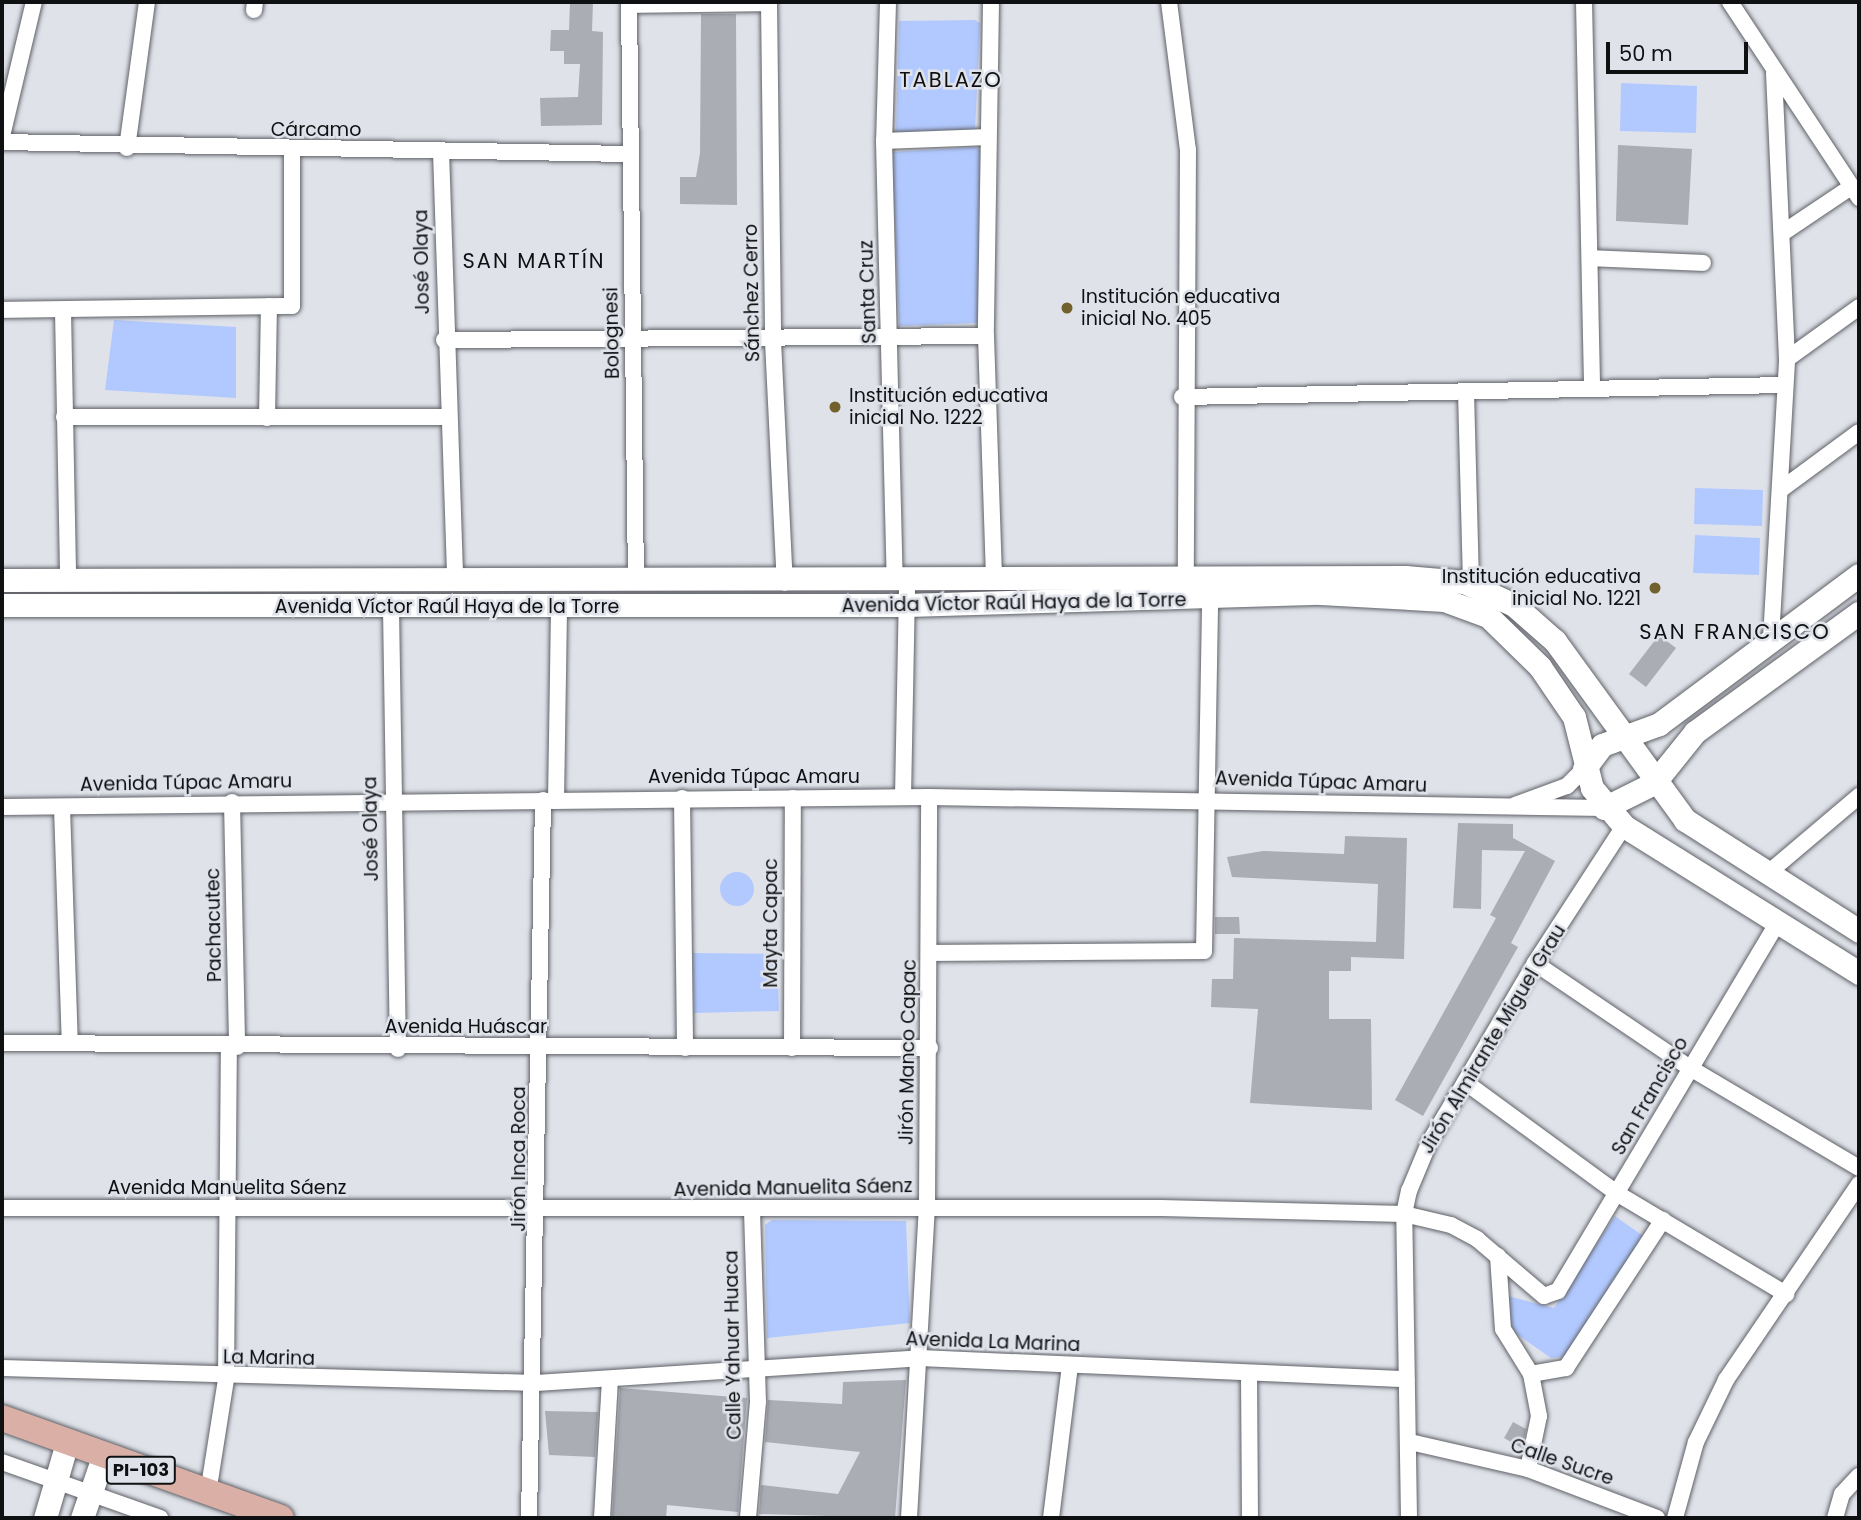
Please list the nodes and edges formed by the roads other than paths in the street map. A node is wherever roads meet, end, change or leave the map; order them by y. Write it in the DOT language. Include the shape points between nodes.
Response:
graph roads {
  1 [pos="34,2"];
  2 [pos="147,2"];
  3 [pos="745,2"];
  4 [pos="888,2"];
  5 [pos="991,2"];
  6 [pos="1169,2"];
  7 [pos="1584,2"];
  8 [pos="1730,2"];
  9 [pos="629,3"];
  10 [pos="769,3"];
  11 [pos="1774,74"];
  12 [pos="2,136"];
  13 [pos="988,137"];
  14 [pos="884,141"];
  15 [pos="2,142"];
  16 [pos="127,148"];
  17 [pos="292,151"];
  18 [pos="442,151"];
  19 [pos="629,154"];
  20 [pos="1855,192"];
  21 [pos="1784,232"];
  22 [pos="1590,258"];
  23 [pos="1703,263"];
  24 [pos="269,306"];
  25 [pos="1859,307"];
  26 [pos="2,310"];
  27 [pos="63,311"];
  28 [pos="986,335"];
  29 [pos="633,337"];
  30 [pos="444,340"];
  31 [pos="891,340"];
  32 [pos="773,341"];
  33 [pos="1787,359"];
  34 [pos="1785,386"];
  35 [pos="1592,387"];
  36 [pos="1466,392"];
  37 [pos="1182,397"];
  38 [pos="64,417"];
  39 [pos="447,417"];
  40 [pos="267,418"];
  41 [pos="1859,432"];
  42 [pos="1783,488"];
  43 [pos="1859,575"];
  44 [pos="1186,577"];
  45 [pos="994,578"];
  46 [pos="2,580"];
  47 [pos="636,580"];
  48 [pos="68,581"];
  49 [pos="901,581"];
  50 [pos="455,582"];
  51 [pos="785,583"];
  52 [pos="1471,584"];
  53 [pos="1210,601"];
  54 [pos="2,605"];
  55 [pos="907,605"];
  56 [pos="391,608"];
  57 [pos="559,608"];
  58 [pos="1859,613"];
  59 [pos="1771,639"];
  60 [pos="1628,740"];
  61 [pos="1584,769"];
  62 [pos="1654,783"];
  63 [pos="1859,796"];
  64 [pos="793,797"];
  65 [pos="903,797"];
  66 [pos="929,797"];
  67 [pos="682,798"];
  68 [pos="550,800"];
  69 [pos="1208,800"];
  70 [pos="232,802"];
  71 [pos="391,802"];
  72 [pos="2,807"];
  73 [pos="62,807"];
  74 [pos="1604,807"];
  75 [pos="1506,808"];
  76 [pos="1624,826"];
  77 [pos="1767,874"];
  78 [pos="1779,921"];
  79 [pos="1859,931"];
  80 [pos="931,953"];
  81 [pos="1535,963"];
  82 [pos="1859,973"];
  83 [pos="70,1042"];
  84 [pos="2,1043"];
  85 [pos="233,1047"];
  86 [pos="540,1048"];
  87 [pos="685,1048"];
  88 [pos="792,1048"];
  89 [pos="930,1048"];
  90 [pos="398,1049"];
  91 [pos="1690,1068"];
  92 [pos="1465,1082"];
  93 [pos="1859,1168"];
  94 [pos="1859,1184"];
  95 [pos="1618,1194"];
  96 [pos="927,1207"];
  97 [pos="2,1208"];
  98 [pos="232,1210"];
  99 [pos="540,1210"];
  100 [pos="752,1212"];
  101 [pos="1404,1214"];
  102 [pos="1664,1220"];
  103 [pos="1498,1256"];
  104 [pos="1558,1291"];
  105 [pos="1786,1294"];
  106 [pos="920,1358"];
  107 [pos="1070,1366"];
  108 [pos="2,1368"];
  109 [pos="757,1373"];
  110 [pos="1531,1374"];
  111 [pos="1249,1376"];
  112 [pos="226,1379"];
  113 [pos="1407,1379"];
  114 [pos="610,1380"];
  115 [pos="536,1383"];
  116 [pos="2,1418"];
  117 [pos="1410,1441"];
  118 [pos="67,1443"];
  119 [pos="103,1457"];
  120 [pos="2,1462"];
  121 [pos="1528,1469"];
  122 [pos="1859,1476"];
  123 [pos="56,1481"];
  124 [pos="91,1493"];
  125 [pos="208,1493"];
  126 [pos="238,1511"];
  127 [pos="45,1518"];
  128 [pos="82,1518"];
  129 [pos="160,1518"];
  130 [pos="281,1518"];
  131 [pos="529,1518"];
  132 [pos="601,1518"];
  133 [pos="748,1518"];
  134 [pos="909,1518"];
  135 [pos="1051,1518"];
  136 [pos="1250,1518"];
  137 [pos="1409,1518"];
  138 [pos="1657,1518"];
  139 [pos="1675,1518"];
  140 [pos="1835,1518"];
  1 -- 12 [label="street"];
  2 -- 16 [label="street"];
  3 -- 9 [label="street"];
  3 -- 10 [label="street"];
  4 -- 14 [label="street, Santa Cruz"];
  5 -- 13 [label="street"];
  6 -- 37 [label="street" via="1188,150"];
  7 -- 22 [label="street"];
  8 -- 11 [label="street"];
  9 -- 19 [label="street, Bolognesi"];
  10 -- 32 [label="street, Sánchez Cerro"];
  11 -- 20 [label="street"];
  11 -- 21 [label="street"];
  13 -- 14 [label="street"];
  13 -- 28 [label="street"];
  14 -- 31 [label="street, Santa Cruz"];
  15 -- 16 [label="street, Cárcamo"];
  16 -- 17 [label="street, Cárcamo"];
  17 -- 18 [label="street, Cárcamo"];
  17 -- 24 [label="street" via="292,306"];
  18 -- 19 [label="street, Cárcamo"];
  18 -- 30 [label="street, José Olaya"];
  19 -- 29 [label="street, Bolognesi"];
  20 -- 21 [label="street"];
  21 -- 33 [label="street"];
  22 -- 23 [label="street"];
  22 -- 35 [label="street"];
  24 -- 27 [label="street"];
  24 -- 40 [label="street"];
  25 -- 33 [label="street"];
  26 -- 27 [label="street"];
  27 -- 38 [label="street"];
  28 -- 31 [label="street"];
  28 -- 45 [label="street"];
  29 -- 30 [label="street"];
  29 -- 32 [label="street"];
  29 -- 47 [label="street, Bolognesi"];
  30 -- 39 [label="street, José Olaya"];
  31 -- 32 [label="street"];
  31 -- 49 [label="street, Santa Cruz"];
  32 -- 51 [label="street, Sánchez Cerro"];
  33 -- 34 [label="street"];
  34 -- 35 [label="street"];
  34 -- 42 [label="street"];
  35 -- 36 [label="street"];
  36 -- 37 [label="street"];
  36 -- 52 [label="street"];
  37 -- 44 [label="street"];
  38 -- 40 [label="street"];
  38 -- 48 [label="street"];
  39 -- 40 [label="street"];
  39 -- 50 [label="street, José Olaya"];
  41 -- 42 [label="street"];
  42 -- 59 [label="street"];
  43 -- 59 [label="main road"];
  44 -- 45 [label="main road, Avenida Víctor Raúl Haya de la Torre"];
  44 -- 52 [label="main road, Avenida Víctor Raúl Haya de la Torre" via="1405,577"];
  45 -- 49 [label="main road, Avenida Víctor Raúl Haya de la Torre"];
  46 -- 48 [label="main road, Avenida Víctor Raúl Haya de la Torre"];
  47 -- 50 [label="main road, Avenida Víctor Raúl Haya de la Torre"];
  47 -- 51 [label="main road, Avenida Víctor Raúl Haya de la Torre"];
  48 -- 50 [label="main road, Avenida Víctor Raúl Haya de la Torre"];
  49 -- 51 [label="main road, Avenida Víctor Raúl Haya de la Torre"];
  49 -- 55 [label="street, Santa Cruz"];
  52 -- 60 [label="main road, Avenida Víctor Raúl Haya de la Torre" via="1514,605 1555,641"];
  53 -- 55 [label="main road, Avenida Víctor Raúl Haya de la Torre"];
  53 -- 61 [label="main road, Avenida Víctor Raúl Haya de la Torre" via="1320,593 1413,596 1468,607 1507,631 1562,696 1574,717"];
  53 -- 69 [label="street"];
  54 -- 56 [label="main road, Avenida Víctor Raúl Haya de la Torre"];
  55 -- 57 [label="main road, Avenida Víctor Raúl Haya de la Torre"];
  55 -- 65 [label="street, Santa Cruz"];
  56 -- 57 [label="main road, Avenida Víctor Raúl Haya de la Torre"];
  56 -- 71 [label="street, José Olaya"];
  57 -- 68 [label="street, Jirón Inca Roca"];
  58 -- 62 [label="main road" via="1695,732"];
  59 -- 60 [label="main road" via="1659,724"];
  60 -- 61 [label="main road" via="1602,745"];
  60 -- 62 [label="main road, Avenida Víctor Raúl Haya de la Torre"];
  61 -- 74 [label="main road, Avenida Víctor Raúl Haya de la Torre"];
  61 -- 75 [label="street, Avenida Túpac Amaru" via="1567,786"];
  62 -- 74 [label="main road"];
  62 -- 77 [label="main road, Avenida Víctor Raúl Haya de la Torre" via="1685,820"];
  63 -- 77 [label="street"];
  64 -- 65 [label="street, Avenida Túpac Amaru"];
  64 -- 67 [label="street, Avenida Túpac Amaru"];
  64 -- 88 [label="street, Mayta Capac"];
  65 -- 66 [label="street, Avenida Túpac Amaru"];
  66 -- 69 [label="street, Avenida Túpac Amaru"];
  66 -- 80 [label="street, Jirón Manco Capac"];
  67 -- 68 [label="street, Avenida Túpac Amaru"];
  67 -- 87 [label="street"];
  68 -- 71 [label="street, Avenida Túpac Amaru"];
  68 -- 86 [label="street, Jirón Inca Roca"];
  69 -- 75 [label="street, Avenida Túpac Amaru"];
  69 -- 80 [label="street" via="1204,951"];
  70 -- 71 [label="street, Avenida Túpac Amaru"];
  70 -- 73 [label="street, Avenida Túpac Amaru"];
  70 -- 85 [label="street, Pachacutec"];
  71 -- 90 [label="street, José Olaya"];
  72 -- 73 [label="street, Avenida Túpac Amaru"];
  73 -- 83 [label="street"];
  74 -- 75 [label="street, Avenida Túpac Amaru"];
  74 -- 76 [label="main road, Avenida Víctor Raúl Haya de la Torre"];
  76 -- 78 [label="main road, Avenida Víctor Raúl Haya de la Torre"];
  76 -- 81 [label="street, Jirón Almirante Miguel Grau"];
  77 -- 79 [label="main road, Avenida Víctor Raúl Haya de la Torre"];
  78 -- 82 [label="main road, Avenida Víctor Raúl Haya de la Torre"];
  78 -- 91 [label="street, San Francisco"];
  80 -- 89 [label="street, Jirón Manco Capac"];
  81 -- 91 [label="street"];
  81 -- 92 [label="street, Jirón Almirante Miguel Grau"];
  83 -- 84 [label="street, Avenida Huáscar"];
  83 -- 85 [label="street, Avenida Huáscar"];
  85 -- 90 [label="street, Avenida Huáscar"];
  85 -- 98 [label="street, Pachacutec"];
  86 -- 87 [label="street, Avenida Huáscar"];
  86 -- 90 [label="street, Avenida Huáscar"];
  86 -- 99 [label="street, Jirón Inca Roca"];
  87 -- 88 [label="street, Avenida Huáscar"];
  88 -- 89 [label="street, Avenida Huáscar"];
  89 -- 96 [label="street, Jirón Manco Capac"];
  91 -- 93 [label="street"];
  91 -- 95 [label="street, San Francisco"];
  92 -- 95 [label="street"];
  92 -- 101 [label="street, Jirón Almirante Miguel Grau" via="1418,1166"];
  94 -- 105 [label="street"];
  95 -- 102 [label="street"];
  95 -- 104 [label="street, San Francisco"];
  96 -- 100 [label="street, Avenida Manuelita Sáenz"];
  96 -- 101 [label="street, Avenida Manuelita Sáenz"];
  96 -- 106 [label="street, Jirón Manco Capac"];
  97 -- 98 [label="street, Avenida Manuelita Sáenz"];
  98 -- 99 [label="street, Avenida Manuelita Sáenz"];
  98 -- 112 [label="street, Pachacutec"];
  99 -- 100 [label="street, Avenida Manuelita Sáenz"];
  99 -- 115 [label="street, Jirón Inca Roca"];
  100 -- 109 [label="street, Calle Yahuar Huaca"];
  101 -- 103 [label="street, Avenida Manuelita Sáenz" via="1451,1225"];
  101 -- 113 [label="street, Jirón Almirante Miguel Grau"];
  102 -- 105 [label="street"];
  102 -- 110 [label="street" via="1572,1362"];
  103 -- 104 [label="street, Avenida Manuelita Sáenz" via="1531,1290 1544,1296"];
  103 -- 110 [label="street" via="1503,1329"];
  105 -- 139 [label="street" via="1708,1415"];
  106 -- 107 [label="street, Avenida La Marina"];
  106 -- 109 [label="street, Avenida La Marina"];
  106 -- 134 [label="street, Jirón Manco Capac"];
  107 -- 111 [label="street, Avenida La Marina"];
  107 -- 135 [label="street"];
  108 -- 112 [label="street, La Marina"];
  109 -- 114 [label="street, Avenida La Marina"];
  109 -- 133 [label="street, Calle Yahuar Huaca"];
  110 -- 121 [label="street" via="1539,1416"];
  111 -- 113 [label="street, Avenida La Marina"];
  111 -- 136 [label="street"];
  112 -- 115 [label="street, La Marina"];
  112 -- 125 [label="street, Pachacutec"];
  113 -- 117 [label="street, Jirón Almirante Miguel Grau"];
  114 -- 115 [label="street, Avenida La Marina"];
  114 -- 132 [label="street"];
  115 -- 131 [label="street, Jirón Inca Roca"];
  116 -- 118 [label="main road, PI-103"];
  117 -- 121 [label="street, Calle Sucre"];
  117 -- 137 [label="street, Jirón Almirante Miguel Grau"];
  118 -- 119 [label="main road, PI-103"];
  118 -- 123 [label="main road"];
  119 -- 124 [label="main road"];
  119 -- 125 [label="main road, PI-103"];
  120 -- 123 [label="street"];
  121 -- 138 [label="street, Calle Sucre"];
  122 -- 140 [label="street" via="1842,1494"];
  123 -- 124 [label="street"];
  123 -- 127 [label="main road"];
  124 -- 128 [label="main road"];
  124 -- 129 [label="street"];
  125 -- 126 [label="main road, PI-103"];
  126 -- 130 [label="main road, PI-103"];
}
